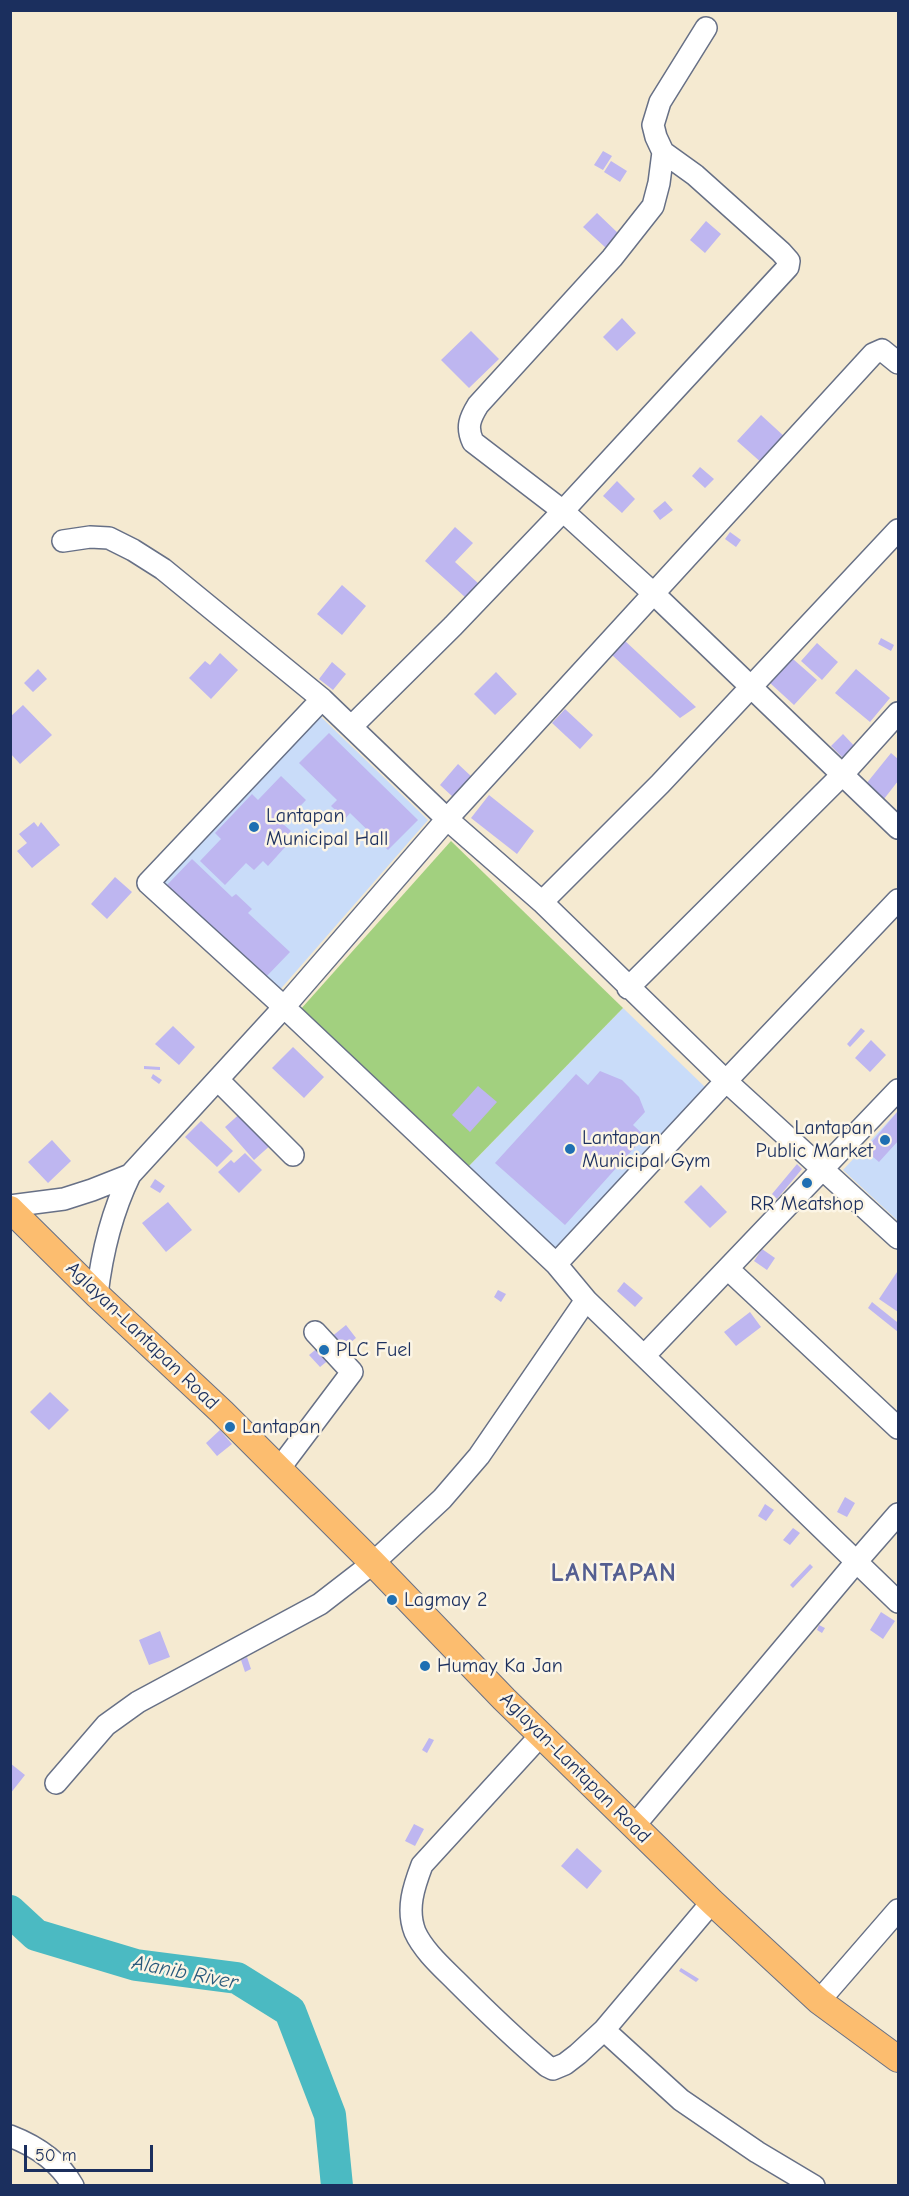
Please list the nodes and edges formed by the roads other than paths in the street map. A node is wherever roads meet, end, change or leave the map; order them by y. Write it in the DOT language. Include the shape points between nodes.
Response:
graph roads {
  1 [pos="706,28"];
  2 [pos="663,152"];
  3 [pos="898,363"];
  4 [pos="563,511"];
  5 [pos="898,530"];
  6 [pos="63,541"];
  7 [pos="653,593"];
  8 [pos="750,687"];
  9 [pos="322,699"];
  10 [pos="898,713"];
  11 [pos="352,726"];
  12 [pos="843,774"];
  13 [pos="447,819"];
  14 [pos="898,828"];
  15 [pos="898,900"];
  16 [pos="542,902"];
  17 [pos="628,988"];
  18 [pos="284,1006"];
  19 [pos="218,1080"];
  20 [pos="726,1081"];
  21 [pos="898,1090"];
  22 [pos="293,1155"];
  23 [pos="822,1170"];
  24 [pos="130,1175"];
  25 [pos="10,1208"];
  26 [pos="898,1238"];
  27 [pos="555,1264"];
  28 [pos="728,1269"];
  29 [pos="97,1295"];
  30 [pos="586,1300"];
  31 [pos="315,1332"];
  32 [pos="644,1356"];
  33 [pos="898,1428"];
  34 [pos="279,1469"];
  35 [pos="898,1514"];
  36 [pos="857,1561"];
  37 [pos="373,1563"];
  38 [pos="898,1602"];
  39 [pos="541,1736"];
  40 [pos="56,1783"];
  41 [pos="634,1826"];
  42 [pos="712,1902"];
  43 [pos="898,1910"];
  44 [pos="819,2001"];
  45 [pos="604,2030"];
  46 [pos="898,2059"];
  47 [pos="10,2136"];
  48 [pos="73,2186"];
  49 [pos="814,2186"];
  1 -- 2 [label="street" via="660,102 653,125"];
  2 -- 4 [label="street" via="659,183 649,212 470,417 473,442"];
  2 -- 4 [label="street" via="695,175 781,252 789,261 788,267"];
  3 -- 7 [label="street" via="882,350 873,354"];
  4 -- 7 [label="street"];
  4 -- 11 [label="street"];
  5 -- 8 [label="street"];
  6 -- 9 [label="street" via="109,538 133,550 163,569"];
  7 -- 8 [label="street"];
  7 -- 13 [label="street"];
  8 -- 12 [label="street"];
  8 -- 16 [label="street"];
  9 -- 11 [label="street"];
  9 -- 18 [label="street" via="148,883"];
  10 -- 12 [label="street"];
  11 -- 13 [label="street"];
  12 -- 14 [label="street"];
  12 -- 17 [label="street"];
  13 -- 16 [label="street"];
  13 -- 18 [label="street"];
  15 -- 20 [label="street"];
  16 -- 17 [label="street"];
  17 -- 20 [label="street"];
  18 -- 19 [label="street"];
  18 -- 27 [label="street"];
  19 -- 22 [label="street"];
  19 -- 24 [label="street"];
  20 -- 23 [label="street"];
  20 -- 27 [label="street"];
  21 -- 23 [label="street"];
  23 -- 26 [label="street"];
  23 -- 28 [label="street"];
  24 -- 25 [label="street" via="64,1199"];
  24 -- 29 [label="street" via="106,1239"];
  25 -- 29 [label="main road, Aglayan-Lantapan Road"];
  27 -- 30 [label="street"];
  28 -- 32 [label="street"];
  28 -- 33 [label="street"];
  29 -- 34 [label="main road, Aglayan-Lantapan Road"];
  30 -- 32 [label="street"];
  30 -- 37 [label="street" via="479,1456 442,1499"];
  31 -- 34 [label="street" via="352,1372"];
  32 -- 36 [label="street"];
  34 -- 37 [label="main road, Aglayan-Lantapan Road"];
  35 -- 36 [label="street"];
  36 -- 38 [label="street"];
  36 -- 41 [label="street"];
  37 -- 39 [label="main road, Aglayan-Lantapan Road"];
  37 -- 40 [label="street" via="320,1604 138,1702 106,1725"];
  39 -- 41 [label="main road, Aglayan-Lantapan Road"];
  39 -- 45 [label="street" via="422,1865 410,1909 415,1932 434,1958 547,2066 553,2069 565,2064"];
  41 -- 42 [label="main road, Aglayan-Lantapan Road"];
  42 -- 44 [label="main road, Aglayan-Lantapan Road"];
  42 -- 45 [label="street"];
  43 -- 44 [label="street"];
  44 -- 46 [label="main road, Aglayan-Lantapan Road"];
  45 -- 49 [label="street" via="681,2100"];
  47 -- 48 [label="street" via="31,2144 64,2170"];
}
